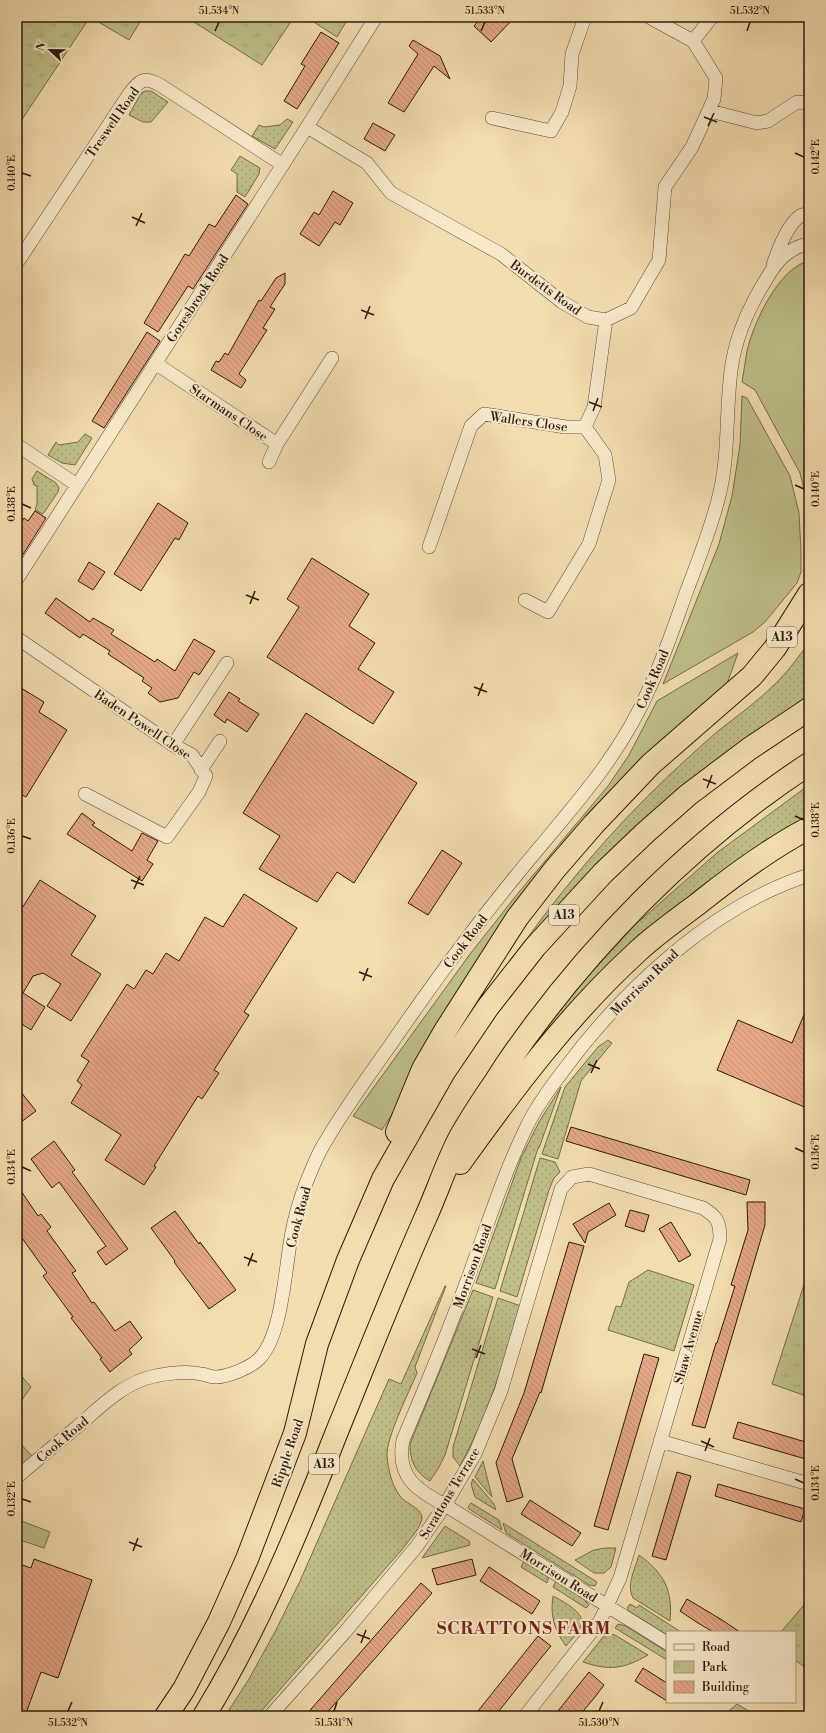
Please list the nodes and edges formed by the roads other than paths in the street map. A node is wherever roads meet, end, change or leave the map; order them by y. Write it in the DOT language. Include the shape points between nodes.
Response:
graph roads {
  1 [pos="376,17"];
  2 [pos="585,17"];
  3 [pos="649,17"];
  4 [pos="712,17"];
  5 [pos="693,40"];
  6 [pos="809,103"];
  7 [pos="710,111"];
  8 [pos="492,118"];
  9 [pos="307,127"];
  10 [pos="283,165"];
  11 [pos="809,213"];
  12 [pos="808,244"];
  13 [pos="17,263"];
  14 [pos="772,270"];
  15 [pos="606,320"];
  16 [pos="332,358"];
  17 [pos="155,363"];
  18 [pos="585,428"];
  19 [pos="277,444"];
  20 [pos="17,445"];
  21 [pos="269,462"];
  22 [pos="77,486"];
  23 [pos="429,547"];
  24 [pos="17,579"];
  25 [pos="809,594"];
  26 [pos="525,600"];
  27 [pos="17,638"];
  28 [pos="227,663"];
  29 [pos="809,709"];
  30 [pos="220,741"];
  31 [pos="173,745"];
  32 [pos="809,764"];
  33 [pos="201,770"];
  34 [pos="85,794"];
  35 [pos="809,828"];
  36 [pos="809,875"];
  37 [pos="589,1174"];
  38 [pos="383,1179"];
  39 [pos="431,1205"];
  40 [pos="660,1441"];
  41 [pos="17,1477"];
  42 [pos="809,1484"];
  43 [pos="445,1505"];
  44 [pos="608,1606"];
  45 [pos="666,1642"];
  46 [pos="166,1716"];
  47 [pos="204,1716"];
  48 [pos="270,1716"];
  49 [pos="525,1716"];
  1 -- 9 [label="street, Goresbrook Road"];
  2 -- 8 [label="street" via="572,54 570,86 562,112 552,131"];
  3 -- 5 [label="street"];
  4 -- 5 [label="street"];
  5 -- 7 [label="street" via="716,78"];
  6 -- 7 [label="street" via="797,102 768,120 757,123"];
  7 -- 15 [label="street" via="692,147 665,187 659,260 631,308"];
  9 -- 10 [label="street, Goresbrook Road"];
  9 -- 15 [label="street, Burdetts Road" via="367,163 391,193 501,254 562,302 588,317"];
  10 -- 13 [label="street, Treswell Road" via="152,80 143,80 129,94"];
  10 -- 17 [label="street, Goresbrook Road"];
  11 -- 14 [label="street, Cook Road" via="800,216 779,244"];
  12 -- 14 [label="street, Cook Road" via="784,255"];
  14 -- 41 [label="street, Cook Road" via="747,313 738,338 732,365 727,448 720,492 709,530 650,687 612,758 484,916 425,994 354,1097 320,1152 292,1229 276,1328 270,1344 258,1361 226,1376 178,1374 155,1376 134,1382"];
  15 -- 18 [label="street, Wallers Close" via="594,407"];
  16 -- 19 [label="street, Starmans Close"];
  17 -- 19 [label="street, Starmans Close"];
  17 -- 22 [label="street, Goresbrook Road"];
  18 -- 23 [label="street, Wallers Close" via="484,414 471,426"];
  18 -- 26 [label="street" via="605,455 609,480 589,544 548,612"];
  19 -- 21 [label="street"];
  20 -- 22 [label="street"];
  22 -- 24 [label="street, Goresbrook Road"];
  25 -- 38 [label="highway, A13" via="775,648 752,676 651,764 555,869 517,918 423,1069 401,1121"];
  27 -- 31 [label="street, Baden Powell Close"];
  28 -- 31 [label="street"];
  29 -- 38 [label="highway, A13" via="749,749 688,795 602,873 535,947 488,1007 444,1072"];
  30 -- 33 [label="street"];
  31 -- 33 [label="street, Baden Powell Close" via="192,755"];
  32 -- 39 [label="highway, A13" via="723,827 643,900 574,974 526,1035 484,1099 459,1141"];
  33 -- 34 [label="street, Baden Powell Close" via="206,776 199,792 167,838"];
  35 -- 39 [label="highway, A13" via="751,863 637,951 577,1012 509,1096"];
  36 -- 43 [label="street, Morrison Road" via="748,901 702,930 671,955 578,1051 552,1085 528,1124 508,1168 436,1362 403,1440 402,1464 411,1482 431,1498"];
  37 -- 40 [label="street, Shaw Avenue" via="703,1208 715,1216 720,1228 720,1239"];
  37 -- 43 [label="street, Scrattons Terrace" via="572,1177 561,1189 501,1391 475,1454"];
  38 -- 46 [label="highway, Ripple Road / A13" via="348,1260 317,1344 295,1433 247,1559 219,1622 184,1689"];
  39 -- 47 [label="highway, A13" via="273,1586"];
  40 -- 42 [label="street"];
  40 -- 44 [label="street, Shaw Avenue" via="620,1578"];
  43 -- 44 [label="street, Morrison Road"];
  43 -- 48 [label="street, Scrattons Terrace" via="412,1552"];
  44 -- 45 [label="street, Morrison Road"];
  44 -- 49 [label="street, Shaw Avenue" via="600,1621"];
}
